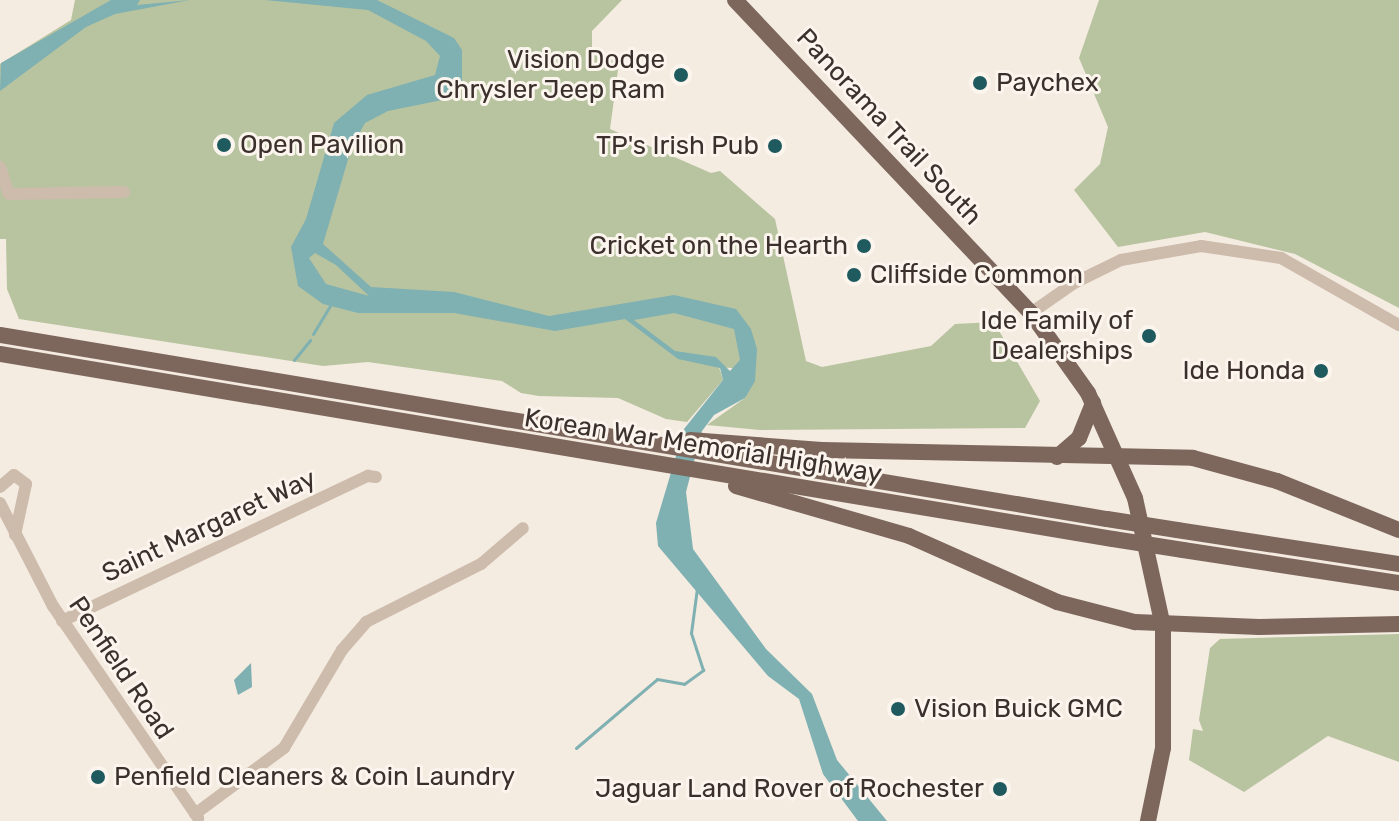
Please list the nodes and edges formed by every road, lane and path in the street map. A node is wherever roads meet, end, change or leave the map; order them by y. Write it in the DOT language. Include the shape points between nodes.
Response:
graph roads {
  1 [pos="735,0"];
  2 [pos="0,167"];
  3 [pos="124,192"];
  4 [pos="1031,313"];
  5 [pos="1399,325"];
  6 [pos="0,335"];
  7 [pos="0,354"];
  8 [pos="1093,403"];
  9 [pos="725,449"];
  10 [pos="1118,456"];
  11 [pos="1056,457"];
  12 [pos="376,477"];
  13 [pos="721,478"];
  14 [pos="0,487"];
  15 [pos="0,503"];
  16 [pos="523,528"];
  17 [pos="1399,530"];
  18 [pos="15,535"];
  19 [pos="1399,564"];
  20 [pos="1399,583"];
  21 [pos="62,621"];
  22 [pos="1399,624"];
  23 [pos="1163,626"];
  24 [pos="197,818"];
  25 [pos="1148,821"];
  1 -- 4 [label="main road, Panorama Trail South"];
  2 -- 3 [label="street" via="9,194"];
  4 -- 5 [label="street" via="1074,283 1121,260 1201,246 1281,258"];
  4 -- 8 [label="main road, Panorama Trail South"];
  6 -- 9 [label="main road, Korean War Memorial Highway"];
  7 -- 13 [label="main road, Korean War Memorial Highway"];
  8 -- 10 [label="main road, Panorama Trail South"];
  8 -- 11 [label="main road" via="1079,438"];
  9 -- 11 [label="main road"];
  9 -- 19 [label="main road, Korean War Memorial Highway, bridge" via="1107,519"];
  10 -- 11 [label="main road"];
  10 -- 17 [label="main road" via="1225,464"];
  10 -- 23 [label="main road, Panorama Trail South" via="1145,530"];
  12 -- 21 [label="street, Saint Margaret Way" via="368,476"];
  13 -- 20 [label="main road, Korean War Memorial Highway, bridge"];
  13 -- 23 [label="main road" via="909,536 1057,602"];
  14 -- 18 [label="street" via="14,475 26,484"];
  15 -- 18 [label="street, Penfield Road"];
  16 -- 24 [label="street" via="481,564 366,622 342,650 284,748"];
  18 -- 21 [label="street, Penfield Road"];
  21 -- 24 [label="street, Penfield Road"];
  22 -- 23 [label="main road"];
  23 -- 25 [label="main road, Panorama Trail South" via="1163,748"];
}
